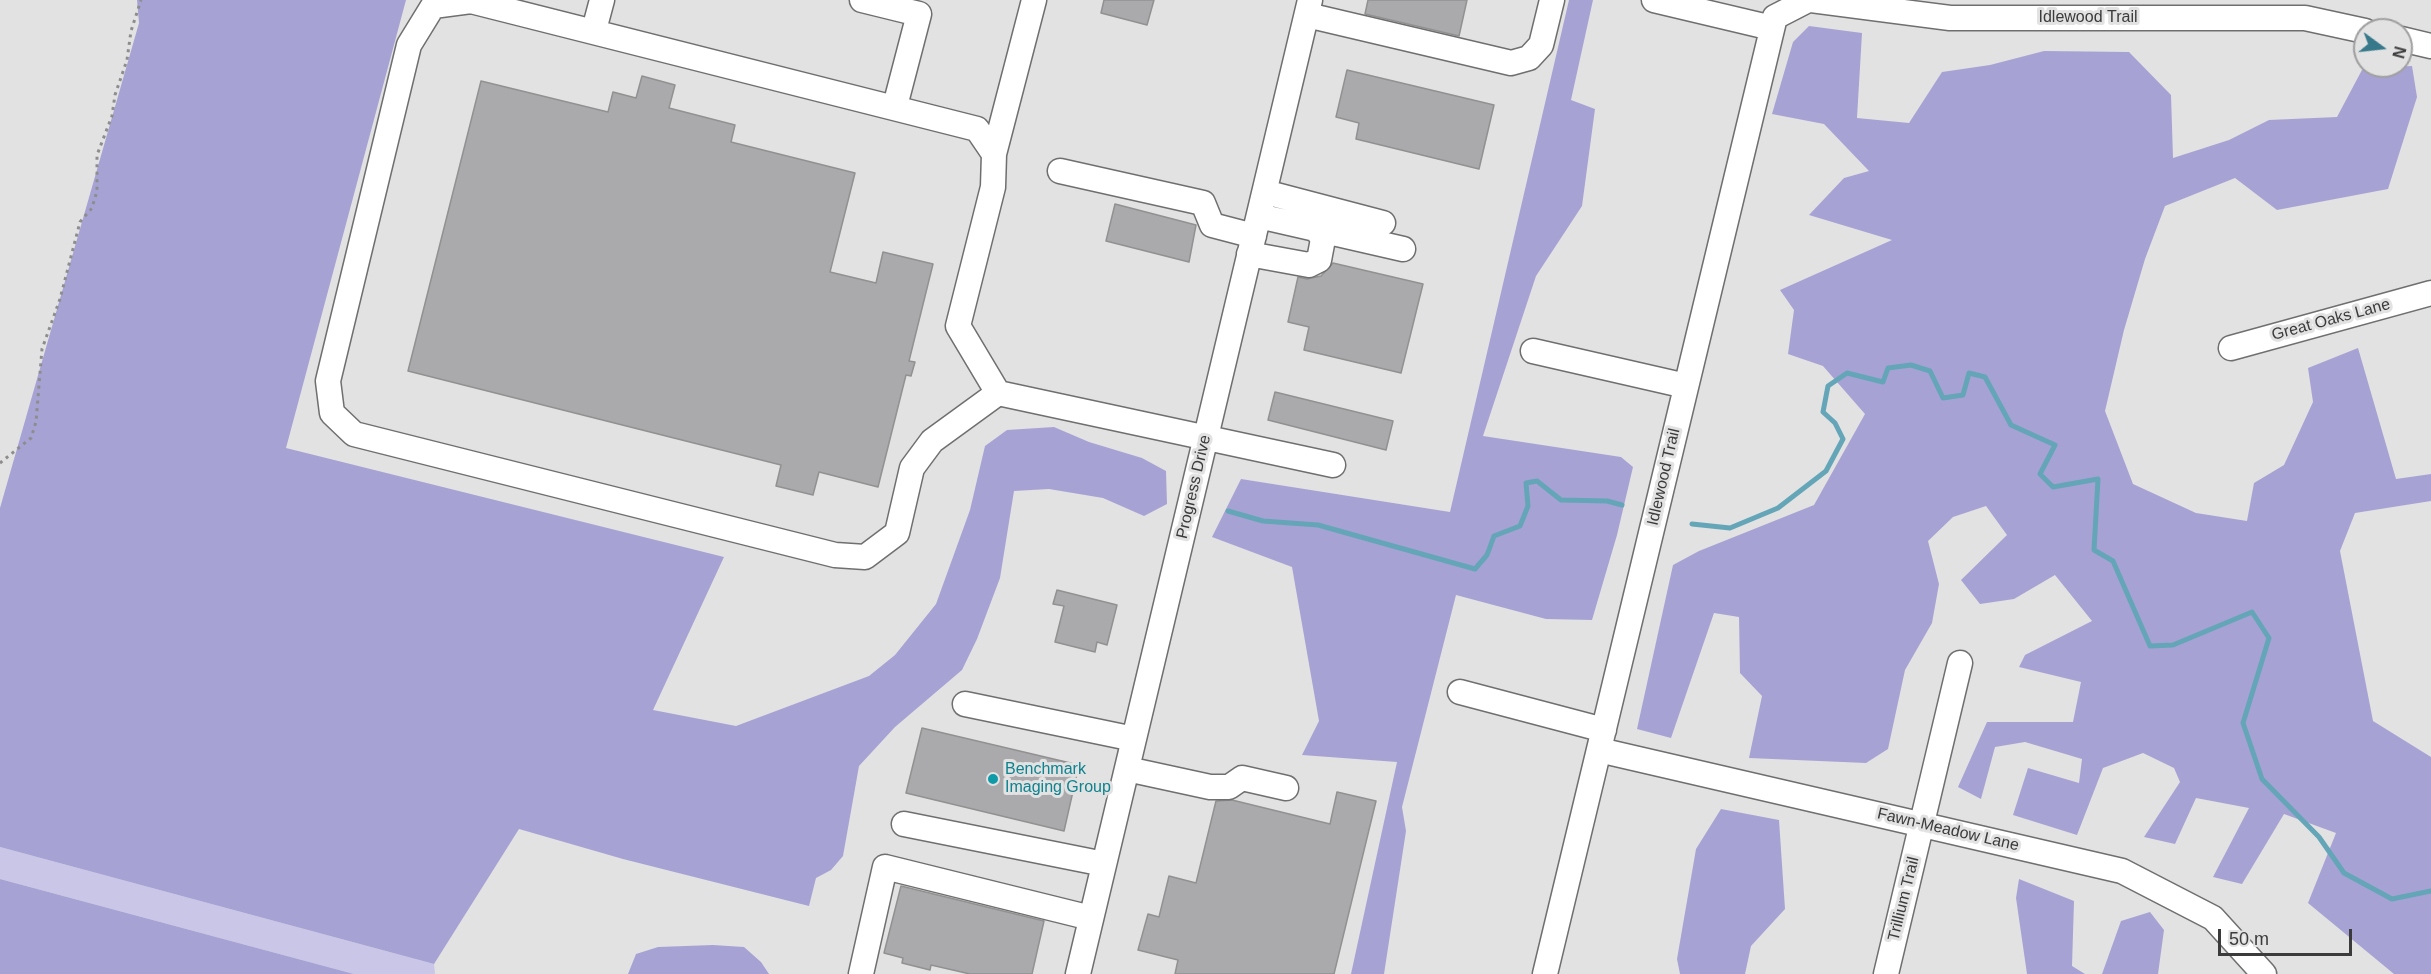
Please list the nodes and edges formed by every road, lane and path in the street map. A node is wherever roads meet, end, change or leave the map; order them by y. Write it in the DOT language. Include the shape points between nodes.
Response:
graph roads {
  1 [pos="141,0"];
  2 [pos="602,0"];
  3 [pos="862,0"];
  4 [pos="1034,0"];
  5 [pos="1552,0"];
  6 [pos="1654,0"];
  7 [pos="1802,2"];
  8 [pos="921,7"];
  9 [pos="1309,7"];
  10 [pos="1772,28"];
  11 [pos="2353,28"];
  12 [pos="594,30"];
  13 [pos="2413,42"];
  14 [pos="2431,46"];
  15 [pos="895,106"];
  16 [pos="994,154"];
  17 [pos="1060,171"];
  18 [pos="1265,192"];
  19 [pos="1383,224"];
  20 [pos="1317,230"];
  21 [pos="1254,235"];
  22 [pos="1403,249"];
  23 [pos="2431,293"];
  24 [pos="2231,348"];
  25 [pos="1533,351"];
  26 [pos="1686,386"];
  27 [pos="998,393"];
  28 [pos="1206,438"];
  29 [pos="0,463"];
  30 [pos="1333,465"];
  31 [pos="1960,663"];
  32 [pos="1460,692"];
  33 [pos="965,705"];
  34 [pos="1134,739"];
  35 [pos="1602,740"];
  36 [pos="1127,769"];
  37 [pos="1286,788"];
  38 [pos="904,824"];
  39 [pos="1922,824"];
  40 [pos="1104,864"];
  41 [pos="1091,918"];
  42 [pos="861,974"];
  43 [pos="1078,974"];
  44 [pos="1545,974"];
  45 [pos="1886,974"];
  46 [pos="2264,974"];
  1 -- 29 [label="path" via="112,116 97,155 97,191 92,208 80,222 42,349 40,401 31,438"];
  2 -- 12 [label="street"];
  3 -- 8 [label="street"];
  4 -- 16 [label="street"];
  5 -- 9 [label="street" via="1541,45 1529,58 1511,63"];
  6 -- 10 [label="street"];
  7 -- 10 [label="street, Idlewood Trail" via="1775,17"];
  7 -- 11 [label="street, Idlewood Trail" via="1950,18 2305,18"];
  8 -- 15 [label="street"];
  9 -- 18 [label="street, Progress Drive"];
  10 -- 26 [label="street, Idlewood Trail"];
  12 -- 15 [label="street"];
  12 -- 27 [label="street" via="471,1 433,6 409,45 328,381 332,413 354,434 827,553 865,557 897,533 912,468 932,441"];
  13 -- 14 [label="street"];
  15 -- 16 [label="street" via="977,129"];
  16 -- 27 [label="street" via="993,187 958,326"];
  17 -- 21 [label="street" via="1203,203 1212,225"];
  18 -- 19 [label="street"];
  18 -- 21 [label="street, Progress Drive"];
  20 -- 21 [label="street"];
  20 -- 21 [label="street" via="1323,238 1318,260 1309,265"];
  20 -- 22 [label="street"];
  21 -- 28 [label="street, Progress Drive"];
  23 -- 24 [label="street, Great Oaks Lane"];
  25 -- 26 [label="street"];
  26 -- 35 [label="street, Idlewood Trail"];
  27 -- 28 [label="street"];
  28 -- 30 [label="street"];
  28 -- 34 [label="street, Progress Drive"];
  31 -- 39 [label="street, Trillium Trail"];
  32 -- 35 [label="street, Fawn-Meadow Lane"];
  33 -- 34 [label="street"];
  34 -- 36 [label="street, Progress Drive"];
  35 -- 39 [label="street, Fawn-Meadow Lane"];
  35 -- 44 [label="street, Idlewood Trail"];
  36 -- 37 [label="street" via="1210,787 1229,787 1242,778"];
  36 -- 40 [label="street, Progress Drive"];
  38 -- 40 [label="street"];
  39 -- 45 [label="street, Trillium Trail"];
  39 -- 46 [label="street, Fawn-Meadow Lane" via="2122,871 2213,918"];
  40 -- 41 [label="street, Progress Drive"];
  41 -- 42 [label="street" via="885,867"];
  41 -- 43 [label="street, Progress Drive"];
}
